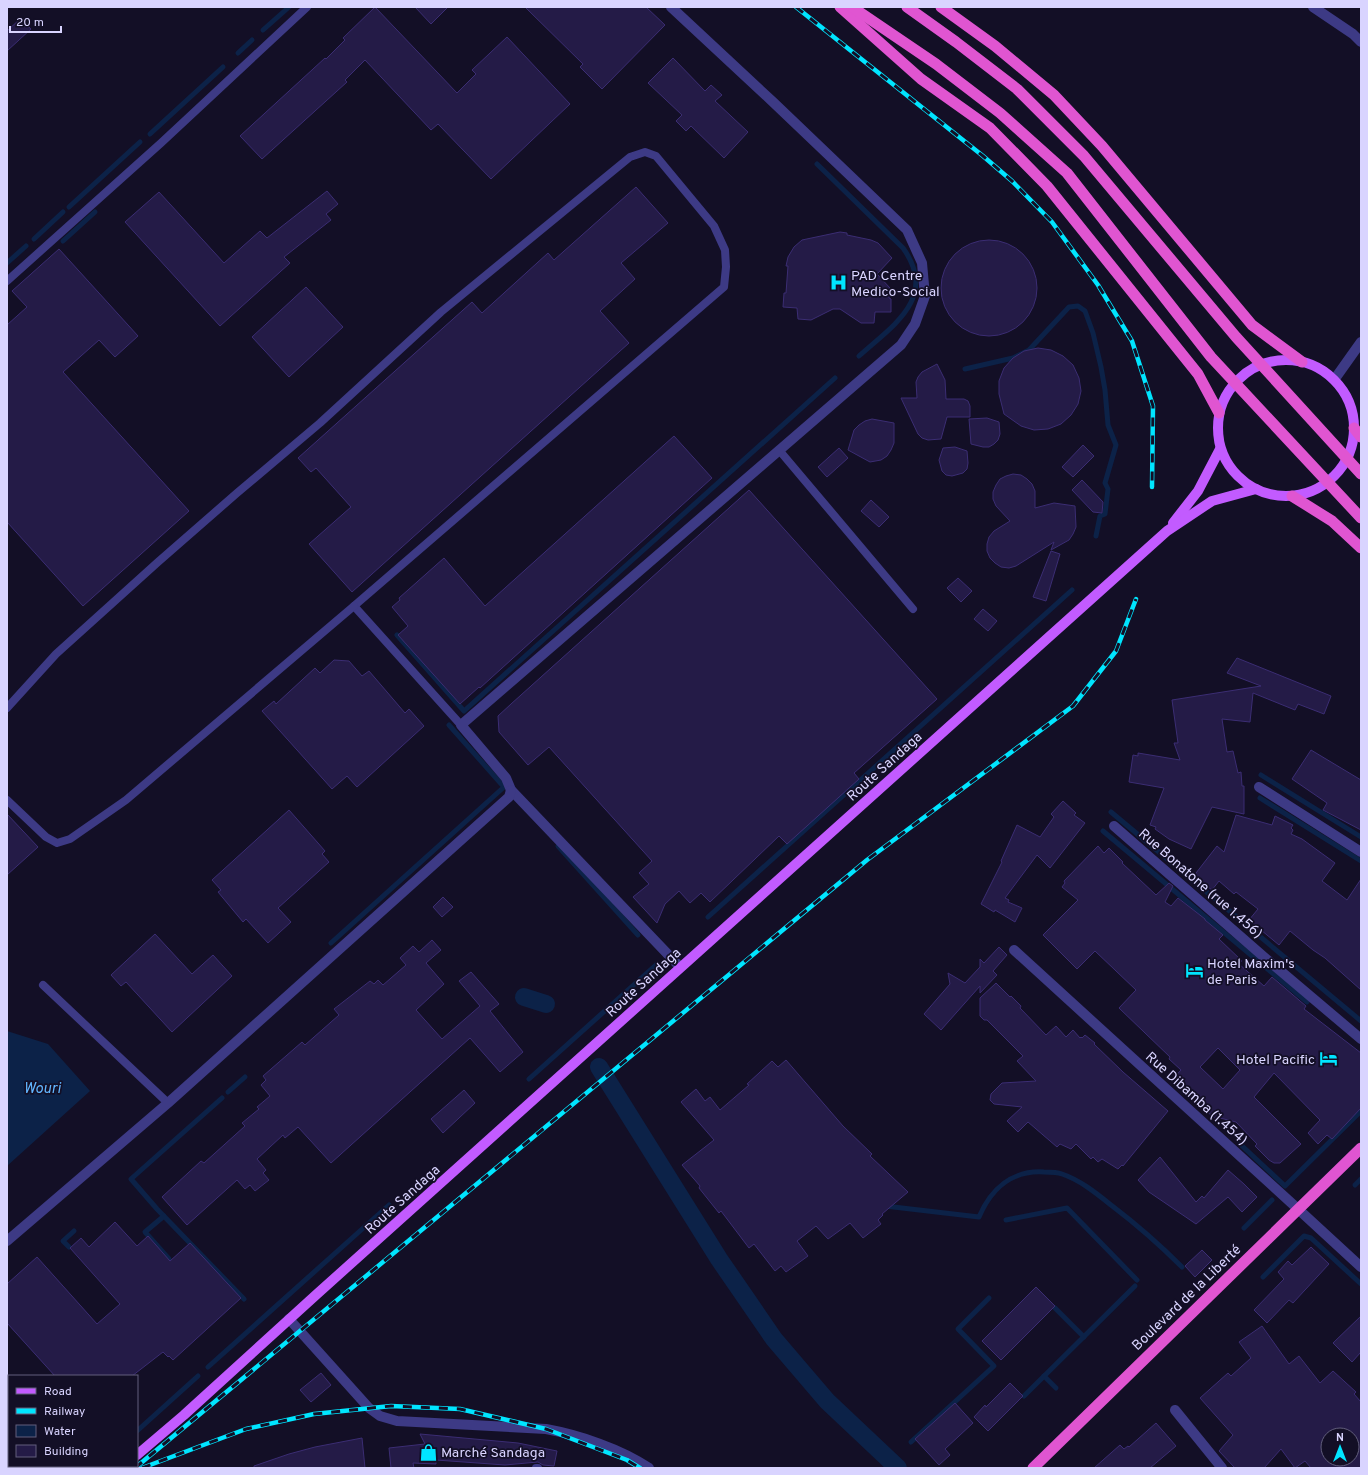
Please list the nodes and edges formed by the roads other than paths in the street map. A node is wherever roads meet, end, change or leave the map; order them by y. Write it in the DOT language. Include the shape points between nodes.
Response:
graph roads {
  1 [pos="307,7"];
  2 [pos="671,7"];
  3 [pos="840,7"];
  4 [pos="852,7"];
  5 [pos="907,7"];
  6 [pos="941,7"];
  7 [pos="1313,7"];
  8 [pos="1361,42"];
  9 [pos="7,281"];
  10 [pos="1361,342"];
  11 [pos="1302,362"];
  12 [pos="1334,380"];
  13 [pos="1219,413"];
  14 [pos="1358,433"];
  15 [pos="1220,448"];
  16 [pos="779,450"];
  17 [pos="1361,474"];
  18 [pos="1256,490"];
  19 [pos="1292,496"];
  20 [pos="1361,518"];
  21 [pos="1167,531"];
  22 [pos="1361,548"];
  23 [pos="354,606"];
  24 [pos="913,609"];
  25 [pos="7,708"];
  26 [pos="461,725"];
  27 [pos="1259,787"];
  28 [pos="511,790"];
  29 [pos="7,800"];
  30 [pos="1114,826"];
  31 [pos="1361,852"];
  32 [pos="1014,950"];
  33 [pos="680,967"];
  34 [pos="44,985"];
  35 [pos="1361,1039"];
  36 [pos="168,1103"];
  37 [pos="1361,1148"];
  38 [pos="1298,1209"];
  39 [pos="7,1241"];
  40 [pos="1361,1267"];
  41 [pos="289,1320"];
  42 [pos="1175,1410"];
  43 [pos="138,1454"];
  44 [pos="649,1468"];
  45 [pos="1034,1468"];
  46 [pos="1222,1468"];
  1 -- 9 [label="lane"];
  2 -- 16 [label="street" via="906,230 922,263 925,296 915,324 901,345"];
  3 -- 13 [label="highway" via="921,79 990,128 1047,186 1198,374"];
  4 -- 20 [label="highway" via="936,64 1000,113 1067,173 1211,357"];
  5 -- 17 [label="highway" via="1017,89 1084,156 1236,337"];
  6 -- 11 [label="highway" via="995,46 1054,95 1102,146 1252,325"];
  7 -- 8 [label="street"];
  10 -- 12 [label="street"];
  11 -- 12 [label="main road" via="1319,369"];
  11 -- 13 [label="main road" via="1284,360 1250,370 1236,381"];
  12 -- 14 [label="main road" via="1345,394"];
  13 -- 15 [label="main road" via="1217,430"];
  14 -- 19 [label="main road" via="1342,466 1329,481 1311,491"];
  15 -- 18 [label="main road" via="1234,473"];
  15 -- 21 [label="main road" via="1198,491"];
  16 -- 24 [label="lane"];
  16 -- 26 [label="street"];
  18 -- 19 [label="main road" via="1273,495"];
  18 -- 21 [label="main road" via="1212,501"];
  19 -- 22 [label="highway" via="1332,521"];
  21 -- 33 [label="main road, Route Sandaga"];
  23 -- 25 [label="lane" via="724,287 725,250 714,226 656,156 645,152 630,157 441,312 320,423 225,503 56,654"];
  23 -- 26 [label="lane"];
  23 -- 29 [label="lane" via="126,800 70,839 57,843 46,837"];
  26 -- 28 [label="street" via="506,778"];
  27 -- 31 [label="street"];
  28 -- 33 [label="street"];
  28 -- 36 [label="street" via="509,797"];
  30 -- 35 [label="street, Rue Bonatone (rue 1.456)"];
  32 -- 38 [label="street, Rue Dibamba (1.454)"];
  33 -- 41 [label="main road, Route Sandaga"];
  34 -- 36 [label="lane"];
  36 -- 39 [label="street"];
  37 -- 38 [label="highway, Boulevard de la Liberté"];
  38 -- 40 [label="street, Rue Dibamba (1.454)"];
  38 -- 45 [label="highway, Boulevard de la Liberté"];
  41 -- 43 [label="main road, Route Sandaga"];
  41 -- 44 [label="street" via="364,1403 380,1416 397,1421 562,1432 632,1457"];
  42 -- 46 [label="street"];
}
